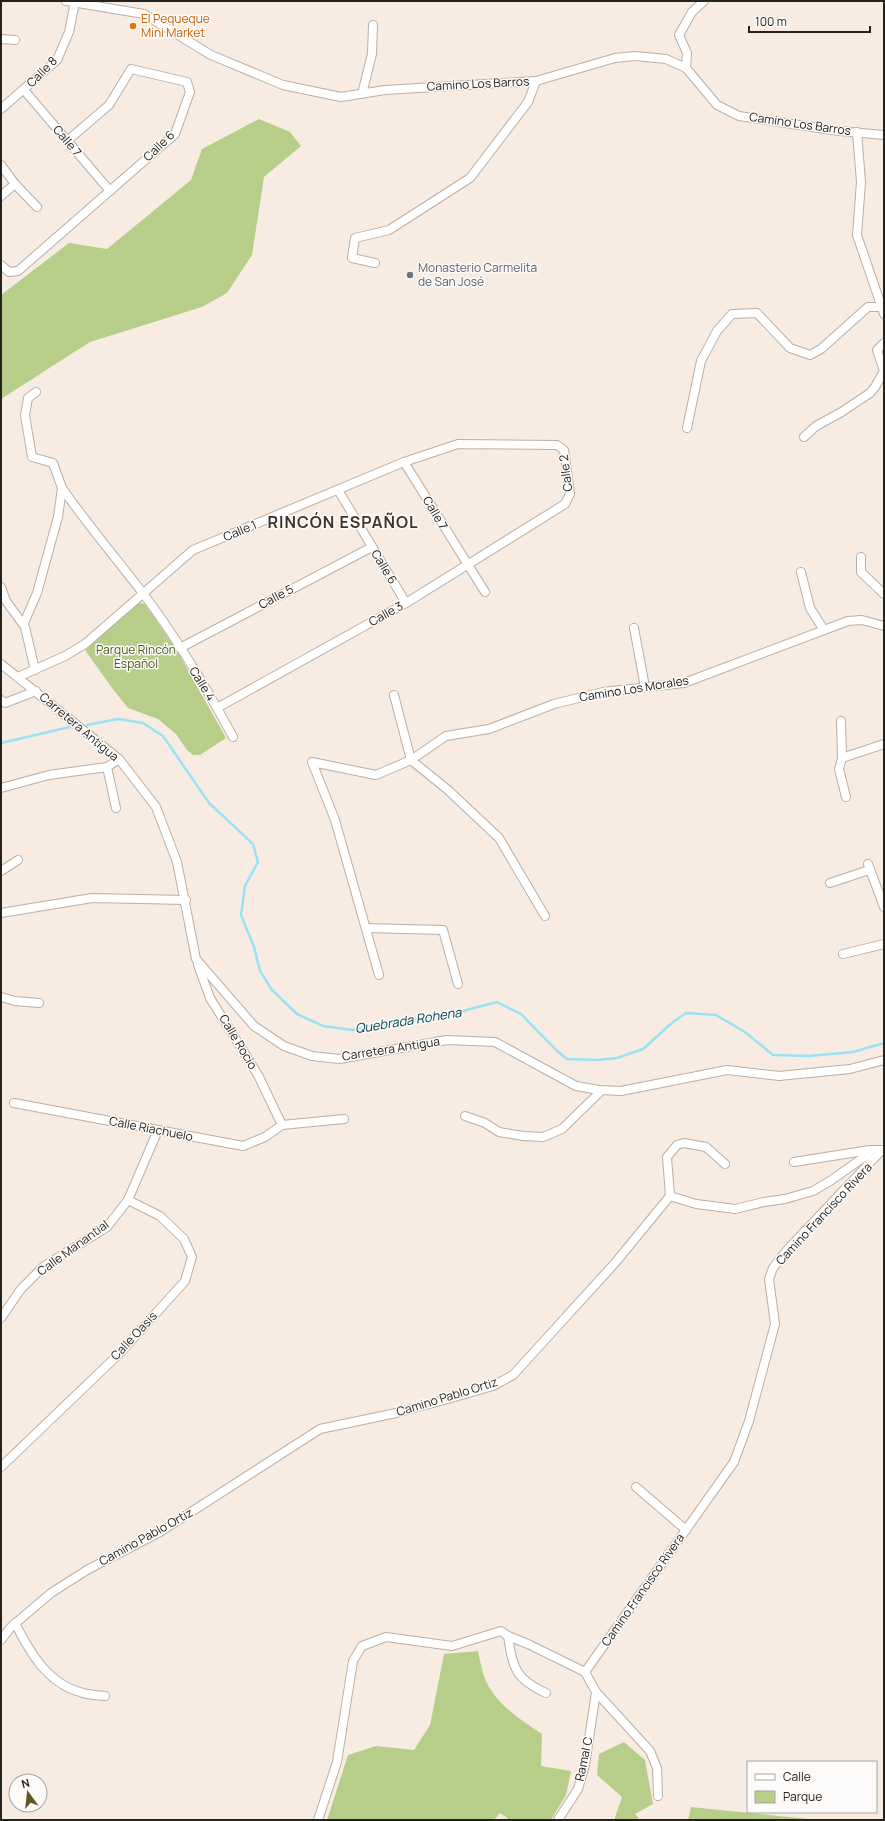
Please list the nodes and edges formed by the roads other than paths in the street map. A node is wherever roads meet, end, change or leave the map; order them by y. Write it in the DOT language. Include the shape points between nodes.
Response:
graph roads {
  1 [pos="66,1"];
  2 [pos="704,1"];
  3 [pos="75,2"];
  4 [pos="373,25"];
  5 [pos="1,39"];
  6 [pos="15,40"];
  7 [pos="686,68"];
  8 [pos="536,81"];
  9 [pos="24,90"];
  10 [pos="362,94"];
  11 [pos="1,109"];
  12 [pos="857,132"];
  13 [pos="884,135"];
  14 [pos="67,141"];
  15 [pos="1,165"];
  16 [pos="15,184"];
  17 [pos="110,191"];
  18 [pos="1,196"];
  19 [pos="37,207"];
  20 [pos="375,263"];
  21 [pos="2,266"];
  22 [pos="882,310"];
  23 [pos="884,344"];
  24 [pos="36,392"];
  25 [pos="687,428"];
  26 [pos="804,437"];
  27 [pos="540,445"];
  28 [pos="404,462"];
  29 [pos="62,488"];
  30 [pos="338,490"];
  31 [pos="551,513"];
  32 [pos="372,547"];
  33 [pos="861,557"];
  34 [pos="466,564"];
  35 [pos="801,572"];
  36 [pos="1,588"];
  37 [pos="485,592"];
  38 [pos="143,593"];
  39 [pos="884,594"];
  40 [pos="406,603"];
  41 [pos="24,623"];
  42 [pos="884,626"];
  43 [pos="634,628"];
  44 [pos="824,630"];
  45 [pos="180,648"];
  46 [pos="1,664"];
  47 [pos="35,670"];
  48 [pos="18,677"];
  49 [pos="645,687"];
  50 [pos="36,691"];
  51 [pos="394,695"];
  52 [pos="1,700"];
  53 [pos="218,708"];
  54 [pos="841,721"];
  55 [pos="233,737"];
  56 [pos="884,744"];
  57 [pos="842,758"];
  58 [pos="119,759"];
  59 [pos="411,760"];
  60 [pos="107,767"];
  61 [pos="1,788"];
  62 [pos="846,796"];
  63 [pos="116,808"];
  64 [pos="18,860"];
  65 [pos="1,870"];
  66 [pos="830,883"];
  67 [pos="186,900"];
  68 [pos="884,907"];
  69 [pos="1,913"];
  70 [pos="545,916"];
  71 [pos="366,928"];
  72 [pos="884,944"];
  73 [pos="843,954"];
  74 [pos="196,959"];
  75 [pos="379,975"];
  76 [pos="458,984"];
  77 [pos="1,997"];
  78 [pos="39,1003"];
  79 [pos="884,1060"];
  80 [pos="600,1090"];
  81 [pos="14,1103"];
  82 [pos="465,1116"];
  83 [pos="344,1119"];
  84 [pos="282,1124"];
  85 [pos="158,1130"];
  86 [pos="870,1150"];
  87 [pos="883,1150"];
  88 [pos="794,1162"];
  89 [pos="725,1164"];
  90 [pos="670,1196"];
  91 [pos="128,1200"];
  92 [pos="1,1318"];
  93 [pos="1,1467"];
  94 [pos="636,1487"];
  95 [pos="686,1530"];
  96 [pos="16,1623"];
  97 [pos="508,1636"];
  98 [pos="1,1640"];
  99 [pos="585,1672"];
  100 [pos="596,1692"];
  101 [pos="546,1693"];
  102 [pos="105,1696"];
  103 [pos="658,1796"];
  104 [pos="318,1820"];
  105 [pos="558,1820"];
  1 -- 3 [label="street, Camino Los Barros"];
  2 -- 7 [label="street" via="692,12 679,35 687,53"];
  3 -- 9 [label="street, Calle 8" via="69,32 57,60"];
  3 -- 10 [label="street, Camino Los Barros" via="144,14 211,55 283,85 341,97"];
  4 -- 10 [label="street" via="372,54"];
  5 -- 6 [label="street"];
  7 -- 8 [label="street, Camino Los Barros" via="666,58 636,56 615,58"];
  7 -- 12 [label="street, Camino Los Barros" via="717,105 739,116"];
  8 -- 10 [label="street, Camino Los Barros" via="385,90"];
  8 -- 20 [label="street" via="528,102 470,178 389,230 355,238 352,258"];
  9 -- 11 [label="street, Calle 8"];
  9 -- 14 [label="street, Calle 7"];
  12 -- 13 [label="street, Camino Los Barros"];
  12 -- 22 [label="street" via="860,182 856,235"];
  14 -- 17 [label="street, Calle 7"];
  14 -- 17 [label="street, Calle 6" via="109,106 131,69 187,82 190,92 175,134"];
  15 -- 16 [label="street"];
  16 -- 18 [label="street"];
  16 -- 19 [label="street"];
  17 -- 21 [label="street, Calle 6" via="18,271 9,272"];
  22 -- 25 [label="street" via="868,307 821,349 810,355 790,348 757,313 732,314 717,331 701,361"];
  23 -- 26 [label="street" via="877,350 884,371 875,388 851,407 816,426"];
  24 -- 29 [label="street" via="28,398 25,415 32,457 53,463"];
  27 -- 28 [label="street, Calle 1" via="458,444"];
  27 -- 31 [label="street, Calle 2" via="557,445 564,450 570,494 565,504"];
  28 -- 30 [label="street, Calle 1"];
  28 -- 34 [label="street, Calle 7"];
  29 -- 38 [label="street, Calle 4"];
  29 -- 41 [label="street" via="58,517 44,570"];
  30 -- 32 [label="street, Calle 6"];
  30 -- 38 [label="street, Calle 1" via="192,550"];
  31 -- 34 [label="street, Calle 3"];
  32 -- 40 [label="street, Calle 6"];
  32 -- 45 [label="street, Calle 5"];
  33 -- 39 [label="street" via="861,572"];
  34 -- 37 [label="street, Calle 7"];
  34 -- 40 [label="street, Calle 3"];
  35 -- 44 [label="street" via="810,608"];
  36 -- 41 [label="street" via="6,601"];
  38 -- 45 [label="street, Calle 4"];
  38 -- 47 [label="street, Calle 1" via="85,644"];
  40 -- 53 [label="street, Calle 3"];
  41 -- 47 [label="street"];
  42 -- 44 [label="street, Camino Los Morales" via="862,620 848,621"];
  43 -- 49 [label="street"];
  44 -- 49 [label="street, Camino Los Morales" via="684,683"];
  45 -- 53 [label="street, Calle 4"];
  46 -- 48 [label="street, Carretera Antigua"];
  47 -- 48 [label="street, Calle 1"];
  48 -- 50 [label="street, Carretera Antigua"];
  49 -- 59 [label="street, Camino Los Morales" via="603,692 554,704 489,729 446,736"];
  50 -- 52 [label="street" via="5,703"];
  50 -- 58 [label="street, Carretera Antigua"];
  51 -- 59 [label="street"];
  53 -- 55 [label="street, Calle 4"];
  54 -- 57 [label="street"];
  56 -- 57 [label="street"];
  57 -- 62 [label="street" via="839,769"];
  58 -- 60 [label="street"];
  58 -- 67 [label="street, Carretera Antigua" via="156,808 178,862"];
  59 -- 70 [label="street" via="500,838"];
  59 -- 71 [label="street, Camino Los Morales" via="376,775 312,762 335,820"];
  60 -- 61 [label="street" via="49,775"];
  60 -- 63 [label="street"];
  64 -- 65 [label="street"];
  66 -- 68 [label="street" via="868,867"];
  67 -- 69 [label="street" via="92,898"];
  67 -- 74 [label="street, Carretera Antigua"];
  71 -- 75 [label="street"];
  71 -- 76 [label="street" via="443,930"];
  72 -- 73 [label="street"];
  74 -- 80 [label="street, Carretera Antigua" via="254,1026 284,1046 312,1056 339,1059 447,1040 495,1042 576,1086"];
  74 -- 84 [label="street, Calle Rocío" via="210,998 258,1075"];
  77 -- 78 [label="street" via="15,1002"];
  79 -- 80 [label="street, Carretera Antigua" via="850,1069 779,1076 727,1070 621,1091"];
  80 -- 82 [label="street" via="562,1129 543,1137 499,1132 485,1123"];
  81 -- 85 [label="street, Calle Riachuelo"];
  83 -- 84 [label="street"];
  84 -- 85 [label="street, Calle Riachuelo" via="265,1137 243,1146"];
  85 -- 91 [label="street, Calle Manantial"];
  86 -- 87 [label="street"];
  86 -- 88 [label="street"];
  86 -- 90 [label="street" via="867,1155 830,1182 813,1191 785,1200 735,1209 696,1204"];
  87 -- 95 [label="street, Camino Francisco Rivera" via="772,1268 769,1279 775,1324 749,1421 734,1462"];
  89 -- 90 [label="street" via="706,1147 684,1143 677,1145 667,1157"];
  90 -- 96 [label="street, Camino Pablo Ortiz" via="615,1263 513,1375 493,1386 452,1398 320,1429 160,1532 87,1570 51,1593"];
  91 -- 92 [label="street, Calle Manantial" via="107,1227 43,1267 21,1289"];
  91 -- 93 [label="street, Calle Oasis" via="160,1216 184,1239 192,1257 185,1281 121,1352"];
  94 -- 95 [label="street"];
  95 -- 99 [label="street, Camino Francisco Rivera"];
  96 -- 98 [label="street, Camino Pablo Ortiz"];
  96 -- 102 [label="street" via="28,1649 45,1670 78,1692"];
  97 -- 99 [label="street"];
  97 -- 101 [label="street" via="512,1663 524,1681"];
  97 -- 104 [label="street" via="500,1631 452,1646 386,1637 362,1646 353,1662 337,1762"];
  99 -- 100 [label="street"];
  100 -- 103 [label="street" via="650,1751 657,1768"];
  100 -- 105 [label="street, Ramal C" via="585,1765 578,1789"];
}
